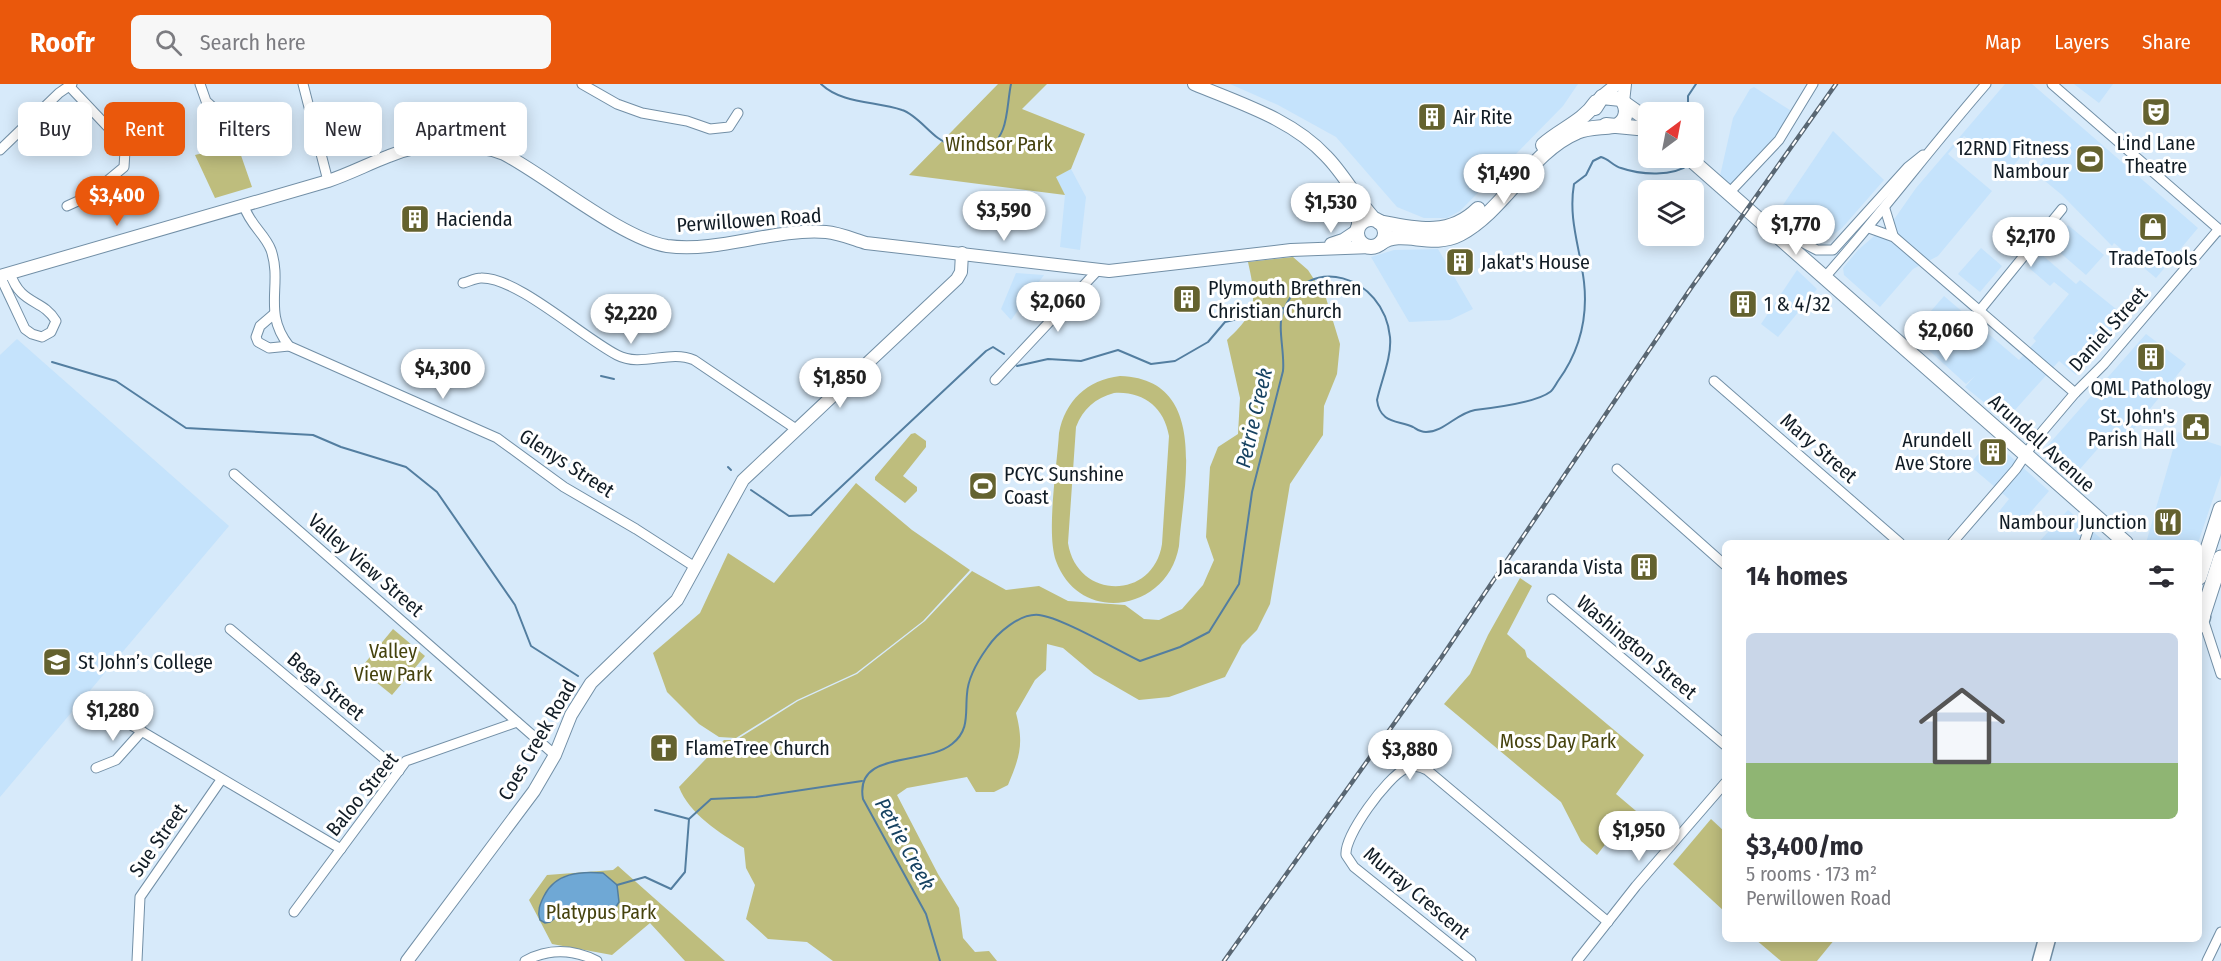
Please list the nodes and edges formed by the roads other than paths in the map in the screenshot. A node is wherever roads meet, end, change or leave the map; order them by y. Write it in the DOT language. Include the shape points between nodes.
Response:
graph roads {
  1 [pos="200,84"];
  2 [pos="303,84"];
  3 [pos="582,84"];
  4 [pos="1194,84"];
  5 [pos="1617,84"];
  6 [pos="1625,84"];
  7 [pos="1813,84"];
  8 [pos="1986,84"];
  9 [pos="2052,84"];
  10 [pos="71,85"];
  11 [pos="1598,100"];
  12 [pos="207,102"];
  13 [pos="1624,102"];
  14 [pos="1638,112"];
  15 [pos="738,113"];
  16 [pos="1614,126"];
  17 [pos="1638,128"];
  18 [pos="0,150"];
  19 [pos="1928,152"];
  20 [pos="1700,168"];
  21 [pos="1346,179"];
  22 [pos="328,181"];
  23 [pos="1729,193"];
  24 [pos="67,206"];
  25 [pos="244,207"];
  26 [pos="1885,208"];
  27 [pos="2062,208"];
  28 [pos="1378,221"];
  29 [pos="1760,222"];
  30 [pos="1869,228"];
  31 [pos="1358,229"];
  32 [pos="2220,230"];
  33 [pos="1894,237"];
  34 [pos="1376,245"];
  35 [pos="1291,250"];
  36 [pos="962,253"];
  37 [pos="1098,270"];
  38 [pos="3,275"];
  39 [pos="1825,277"];
  40 [pos="463,283"];
  41 [pos="1980,310"];
  42 [pos="274,314"];
  43 [pos="289,346"];
  44 [pos="995,380"];
  45 [pos="1714,381"];
  46 [pos="2074,393"];
  47 [pos="796,429"];
  48 [pos="2026,454"];
  49 [pos="1617,469"];
  50 [pos="234,474"];
  51 [pos="2221,509"];
  52 [pos="2097,518"];
  53 [pos="1897,540"];
  54 [pos="1954,540"];
  55 [pos="2085,540"];
  56 [pos="2123,540"];
  57 [pos="2221,558"];
  58 [pos="1722,562"];
  59 [pos="695,567"];
  60 [pos="2202,568"];
  61 [pos="1552,599"];
  62 [pos="2202,612"];
  63 [pos="2202,623"];
  64 [pos="230,629"];
  65 [pos="2221,674"];
  66 [pos="99,706"];
  67 [pos="518,722"];
  68 [pos="142,731"];
  69 [pos="1722,742"];
  70 [pos="555,755"];
  71 [pos="96,768"];
  72 [pos="399,771"];
  73 [pos="221,780"];
  74 [pos="1722,787"];
  75 [pos="341,849"];
  76 [pos="294,912"];
  77 [pos="1608,922"];
  78 [pos="2221,932"];
  79 [pos="2046,942"];
  80 [pos="2056,942"];
  81 [pos="412,959"];
  82 [pos="137,961"];
  83 [pos="525,961"];
  84 [pos="597,961"];
  85 [pos="1472,961"];
  86 [pos="1577,961"];
  87 [pos="2041,961"];
  88 [pos="2052,961"];
  89 [pos="2207,961"];
  1 -- 12 [label="street"];
  2 -- 22 [label="street"];
  3 -- 15 [label="street" via="617,104 710,129 729,127"];
  4 -- 21 [label="street" via="1298,131"];
  5 -- 11 [label="street"];
  6 -- 13 [label="street"];
  7 -- 23 [label="street" via="1779,140"];
  8 -- 19 [label="street"];
  9 -- 32 [label="street"];
  10 -- 18 [label="street"];
  10 -- 24 [label="street" via="121,141 125,151 124,167 89,196"];
  11 -- 13 [label="main road" via="1615,96"];
  11 -- 16 [label="main road" via="1596,116 1604,124"];
  11 -- 28 [label="main road" via="1586,117 1555,134 1466,220 1429,230"];
  13 -- 14 [label="main road"];
  13 -- 16 [label="main road" via="1624,120"];
  16 -- 17 [label="main road"];
  16 -- 34 [label="main road, Perwillowen Road" via="1583,130 1564,139 1462,233 1433,241 1392,237"];
  19 -- 26 [label="street"];
  19 -- 29 [label="street" via="1908,167 1844,242 1831,251 1804,245"];
  20 -- 23 [label="main road, Arundell Avenue"];
  21 -- 28 [label="street"];
  21 -- 31 [label="street" via="1357,208"];
  22 -- 25 [label="street, Perwillowen Road"];
  22 -- 36 [label="street, Perwillowen Road" via="400,153 462,145 487,147 517,160 628,231 660,244 696,246 829,232 866,243"];
  23 -- 29 [label="main road, Arundell Avenue"];
  25 -- 38 [label="street, Perwillowen Road"];
  25 -- 42 [label="street" via="251,224 271,250"];
  26 -- 30 [label="street"];
  26 -- 33 [label="street"];
  27 -- 41 [label="street"];
  28 -- 31 [label="main road" via="1367,220"];
  28 -- 34 [label="main road" via="1385,233"];
  29 -- 39 [label="main road, Arundell Avenue"];
  30 -- 33 [label="street"];
  30 -- 39 [label="street"];
  31 -- 34 [label="main road" via="1360,242"];
  31 -- 35 [label="street, Perwillowen Road" via="1339,242"];
  32 -- 46 [label="street, Daniel Street"];
  33 -- 41 [label="street"];
  34 -- 35 [label="street, Perwillowen Road"];
  35 -- 37 [label="street, Perwillowen Road"];
  36 -- 37 [label="street, Perwillowen Road"];
  36 -- 47 [label="street, Coes Creek Road" via="957,279"];
  37 -- 44 [label="street"];
  38 -- 38 [label="street" via="26,300 50,312 56,321 51,332 42,337 25,329"];
  39 -- 48 [label="main road, Arundell Avenue"];
  40 -- 47 [label="street" via="481,278 508,284 618,356 639,361 681,356 693,360"];
  41 -- 46 [label="street"];
  42 -- 43 [label="street" via="278,332"];
  42 -- 43 [label="street, Glenys Street" via="258,331 258,342 269,348"];
  43 -- 59 [label="street, Glenys Street" via="496,438 564,487"];
  45 -- 53 [label="street, Mary Street"];
  46 -- 48 [label="street, Daniel Street"];
  47 -- 59 [label="street, Coes Creek Road" via="738,487"];
  48 -- 52 [label="main road, Arundell Avenue"];
  48 -- 54 [label="street, Daniel Street"];
  49 -- 58 [label="street"];
  50 -- 67 [label="street, Valley View Street"];
  51 -- 60 [label="main road"];
  52 -- 55 [label="street" via="2089,526"];
  52 -- 56 [label="main road, Arundell Avenue"];
  57 -- 62 [label="main road"];
  59 -- 70 [label="street, Coes Creek Road" via="668,611 591,683 571,715"];
  61 -- 69 [label="street, Washington Street"];
  63 -- 65 [label="street"];
  64 -- 72 [label="street, Bega Street"];
  66 -- 68 [label="street"];
  67 -- 70 [label="street, Valley View Street"];
  67 -- 72 [label="street, Baloo Street" via="406,761"];
  68 -- 71 [label="street" via="116,760"];
  68 -- 73 [label="street"];
  70 -- 81 [label="street, Coes Creek Road" via="528,800"];
  72 -- 75 [label="street, Baloo Street"];
  73 -- 75 [label="street"];
  73 -- 82 [label="street, Sue Street" via="140,897"];
  74 -- 77 [label="street"];
  75 -- 76 [label="street, Baloo Street"];
  77 -- 85 [label="street, Murray Crescent" via="1427,770 1412,766 1400,771 1380,793 1348,842 1346,855 1354,867"];
  77 -- 86 [label="street"];
  78 -- 89 [label="street"];
  79 -- 87 [label="highway"];
  80 -- 88 [label="highway"];
  83 -- 84 [label="street" via="559,951 576,952"];
}
